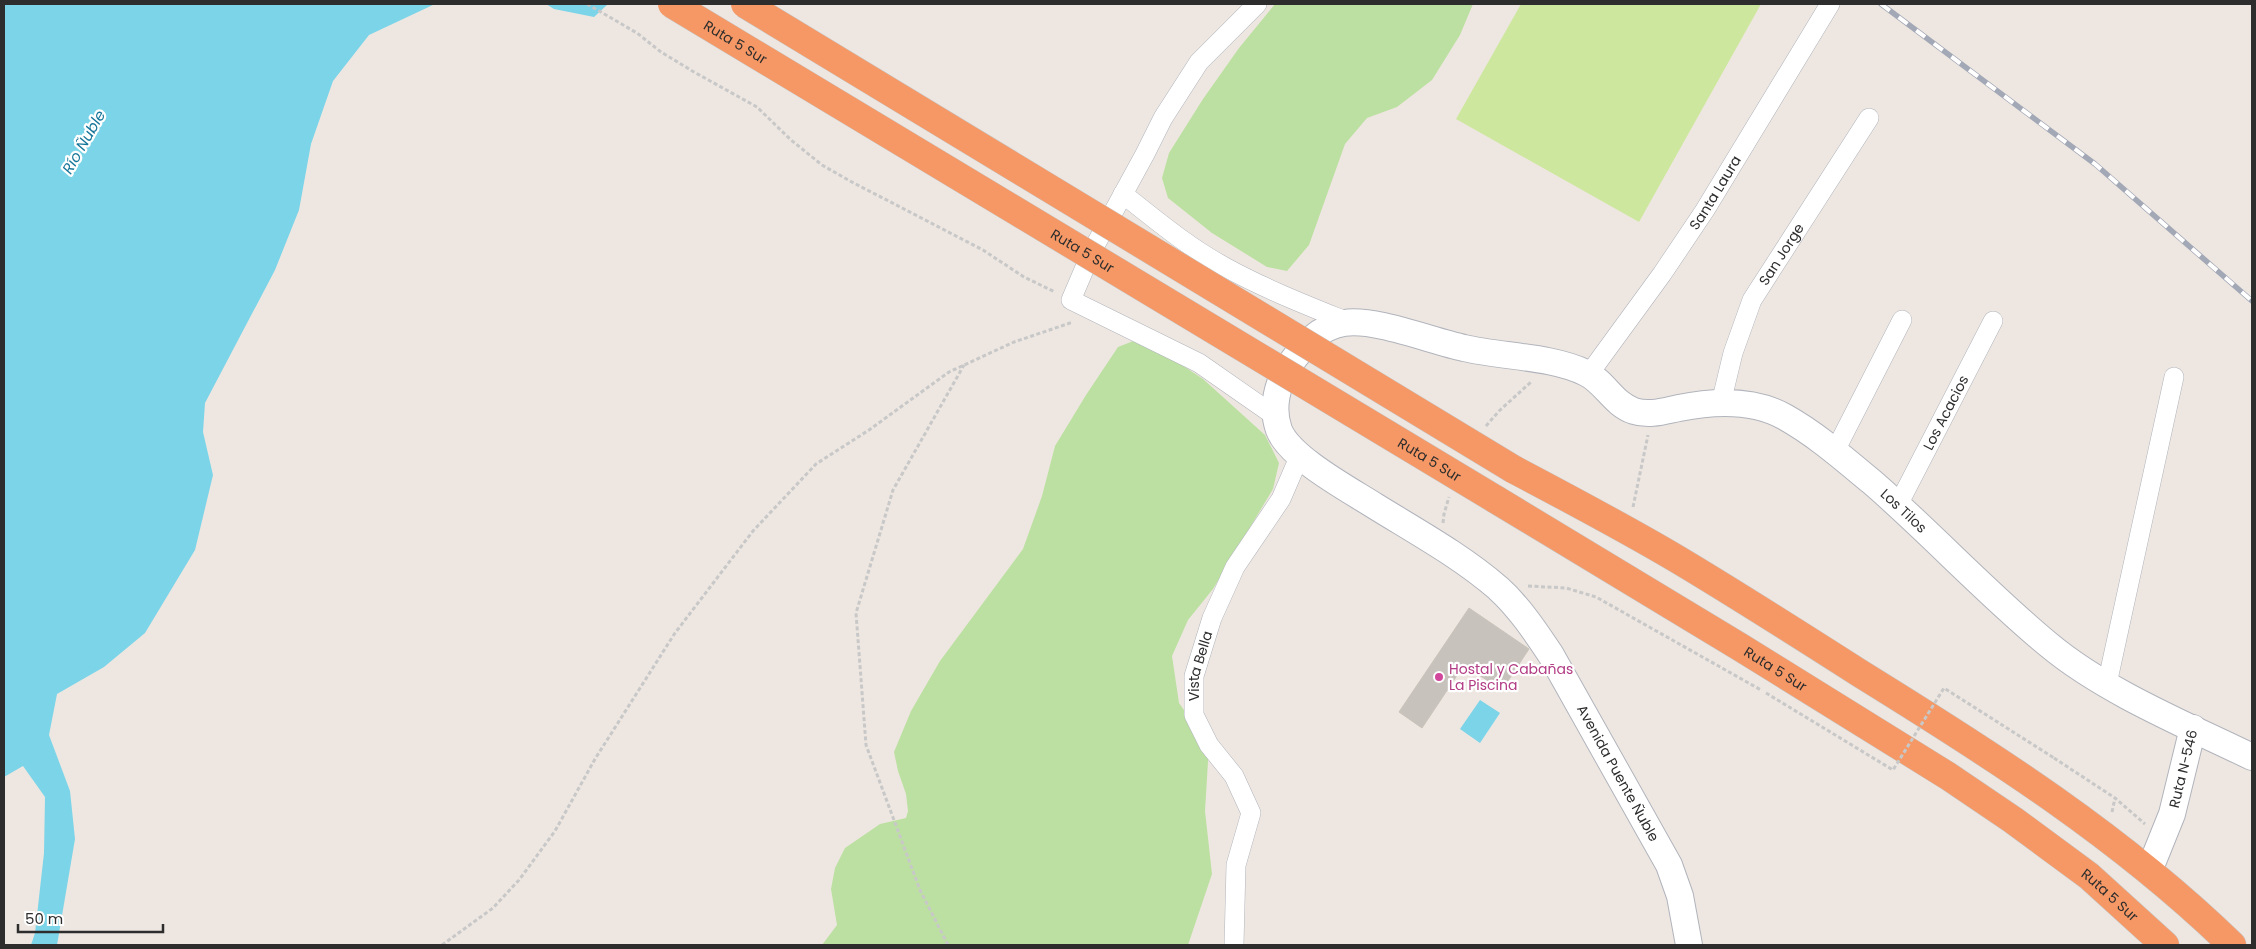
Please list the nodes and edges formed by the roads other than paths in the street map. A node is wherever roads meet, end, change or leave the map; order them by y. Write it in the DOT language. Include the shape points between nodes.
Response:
graph roads {
  1 [pos="672,4"];
  2 [pos="745,4"];
  3 [pos="1258,4"];
  4 [pos="1830,4"];
  5 [pos="1869,118"];
  6 [pos="1123,194"];
  7 [pos="1902,320"];
  8 [pos="1993,321"];
  9 [pos="1348,322"];
  10 [pos="1590,374"];
  11 [pos="2174,377"];
  12 [pos="1721,403"];
  13 [pos="1275,416"];
  14 [pos="1835,451"];
  15 [pos="1300,455"];
  16 [pos="1898,505"];
  17 [pos="2106,684"];
  18 [pos="2192,728"];
  19 [pos="2252,757"];
  20 [pos="2149,871"];
  21 [pos="1234,945"];
  22 [pos="1689,945"];
  23 [pos="2165,945"];
  24 [pos="2232,945"];
  1 -- 23 [label="highway, Ruta 5 Sur, bridge" via="1749,652 1972,792 2063,856"];
  2 -- 20 [label="highway, bridge" via="1513,469 1679,560 1977,745"];
  3 -- 6 [label="street" via="1199,62 1163,118"];
  4 -- 10 [label="street, Santa Laura" via="1705,210"];
  5 -- 12 [label="street, San Jorge" via="1752,300 1732,354"];
  6 -- 9 [label="street" via="1182,241 1224,267"];
  6 -- 13 [label="street" via="1092,251 1071,300 1199,363"];
  7 -- 14 [label="street"];
  8 -- 16 [label="street, Los Acacios"];
  9 -- 10 [label="street" via="1368,323 1462,348 1552,363"];
  9 -- 13 [label="street" via="1331,326 1312,337 1296,356 1285,372 1277,394"];
  10 -- 12 [label="street, Los Tilos" via="1622,405 1634,411 1652,413"];
  11 -- 17 [label="street"];
  12 -- 14 [label="street, Los Tilos" via="1744,403 1782,415"];
  13 -- 15 [label="street, Avenida Puente Ñuble" via="1281,436"];
  14 -- 16 [label="street, Los Tilos"];
  15 -- 21 [label="street, Vista Bella" via="1281,499 1235,567 1212,618 1194,676 1194,715 1209,745 1234,776 1251,814 1236,865"];
  15 -- 22 [label="street, Avenida Puente Ñuble" via="1500,590 1531,624 1669,865 1680,896"];
  16 -- 17 [label="street, Los Tilos" via="2048,644"];
  17 -- 18 [label="street, Los Tilos"];
  18 -- 19 [label="street, Ruta N-546"];
  18 -- 20 [label="street, Ruta N-546" via="2163,839"];
  20 -- 24 [label="highway"];
}
